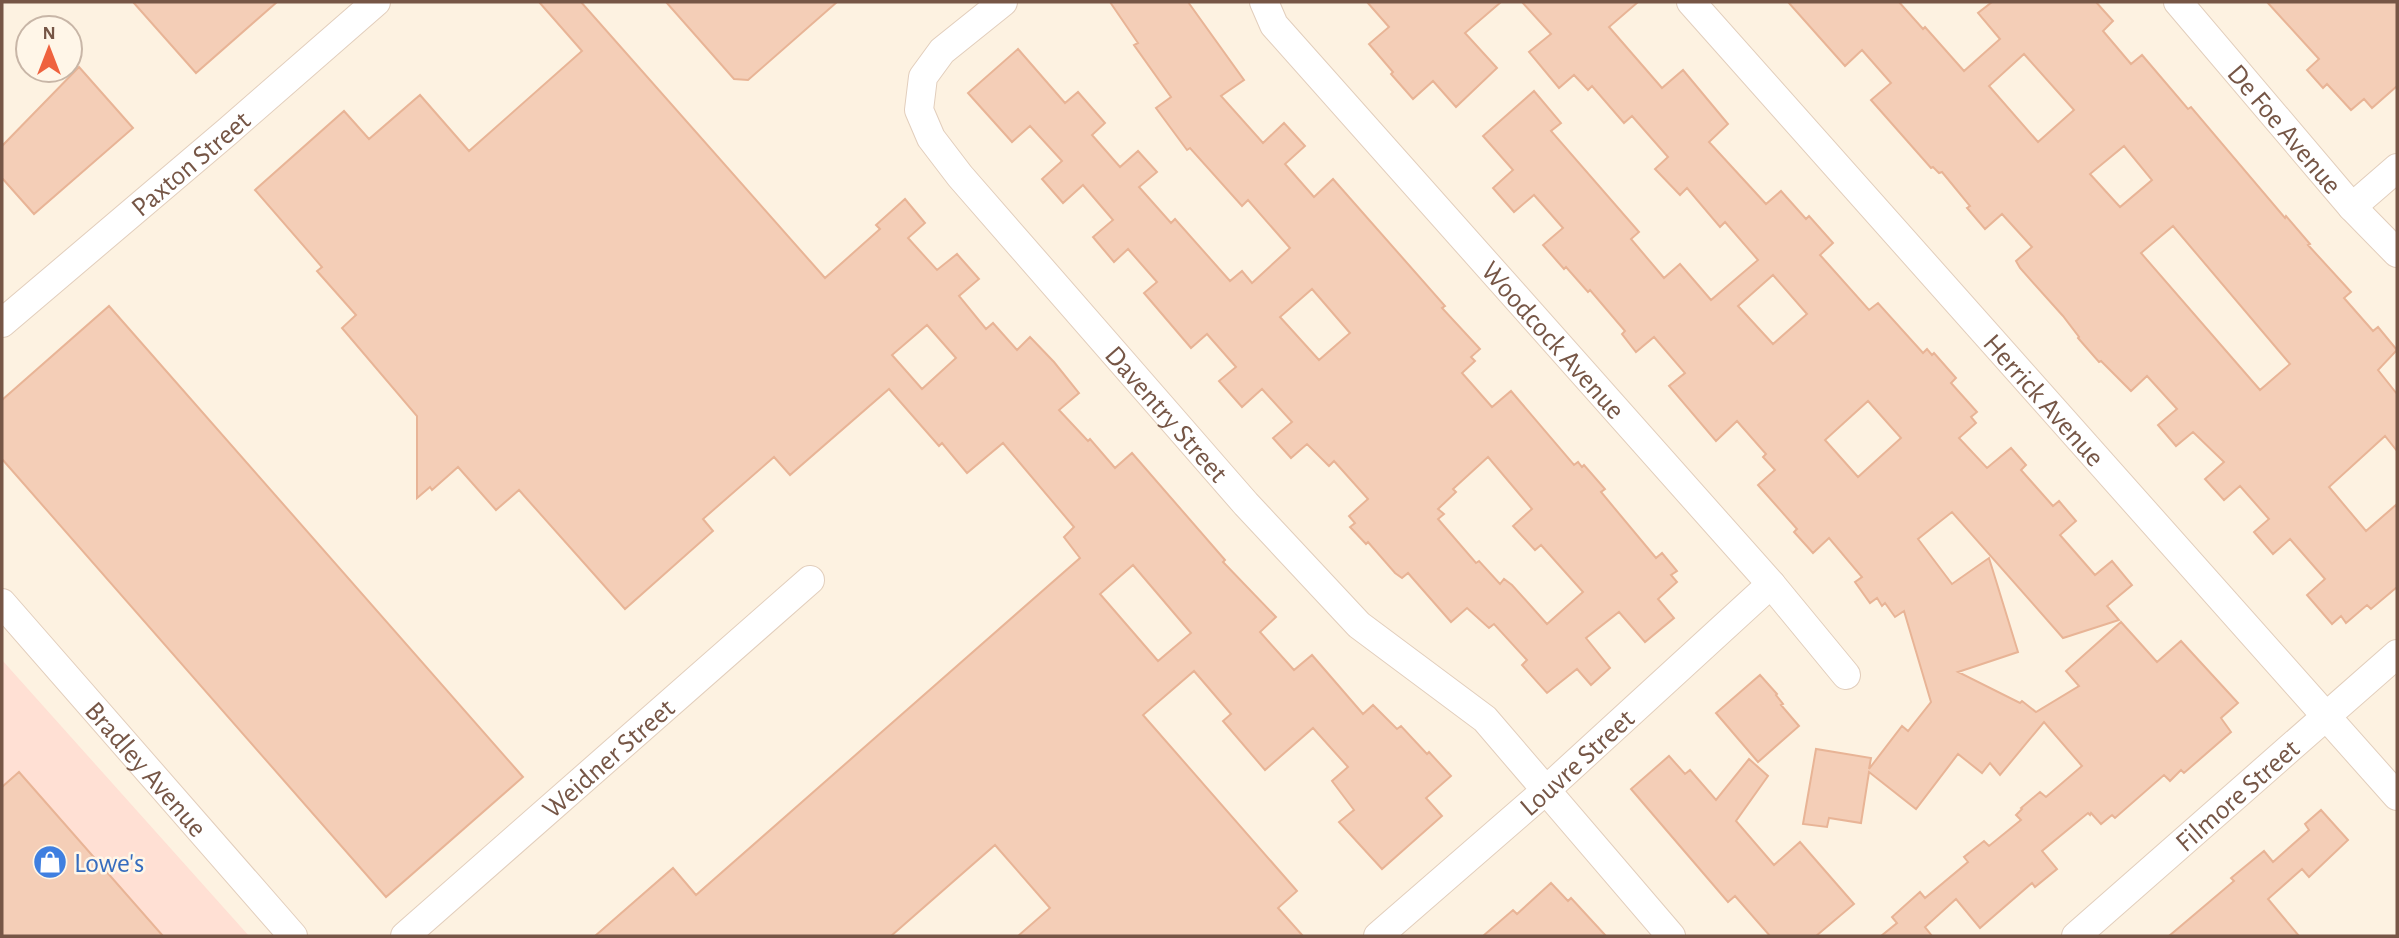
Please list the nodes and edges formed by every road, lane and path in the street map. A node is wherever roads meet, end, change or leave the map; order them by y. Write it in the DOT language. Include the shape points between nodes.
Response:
graph roads {
  1 [pos="376,2"];
  2 [pos="1003,2"];
  3 [pos="1264,2"];
  4 [pos="1691,2"];
  5 [pos="2178,2"];
  6 [pos="2397,168"];
  7 [pos="2352,207"];
  8 [pos="2397,253"];
  9 [pos="2,323"];
  10 [pos="810,580"];
  11 [pos="1771,584"];
  12 [pos="2,603"];
  13 [pos="2397,654"];
  14 [pos="1846,675"];
  15 [pos="2327,716"];
  16 [pos="1545,791"];
  17 [pos="2397,796"];
  18 [pos="293,936"];
  19 [pos="405,936"];
  20 [pos="1378,936"];
  21 [pos="1671,936"];
  22 [pos="2076,936"];
  1 -- 9 [label="street, Paxton Street"];
  2 -- 16 [label="street, Daventry Street" via="942,51 923,77 919,110 931,138 1237,494 1359,625 1485,719"];
  3 -- 11 [label="street, Woodcock Avenue" via="1274,25"];
  4 -- 15 [label="street, Herrick Avenue"];
  5 -- 7 [label="street, De Foe Avenue"];
  6 -- 7 [label="street"];
  7 -- 8 [label="street, De Foe Avenue"];
  10 -- 19 [label="street, Weidner Street"];
  11 -- 14 [label="street, Woodcock Avenue"];
  11 -- 16 [label="street, Louvre Street"];
  12 -- 18 [label="street, Bradley Avenue"];
  13 -- 15 [label="street, Filmore Street"];
  15 -- 17 [label="street, Herrick Avenue"];
  15 -- 22 [label="street, Filmore Street"];
  16 -- 20 [label="street, Louvre Street"];
  16 -- 21 [label="street, Daventry Street"];
}
